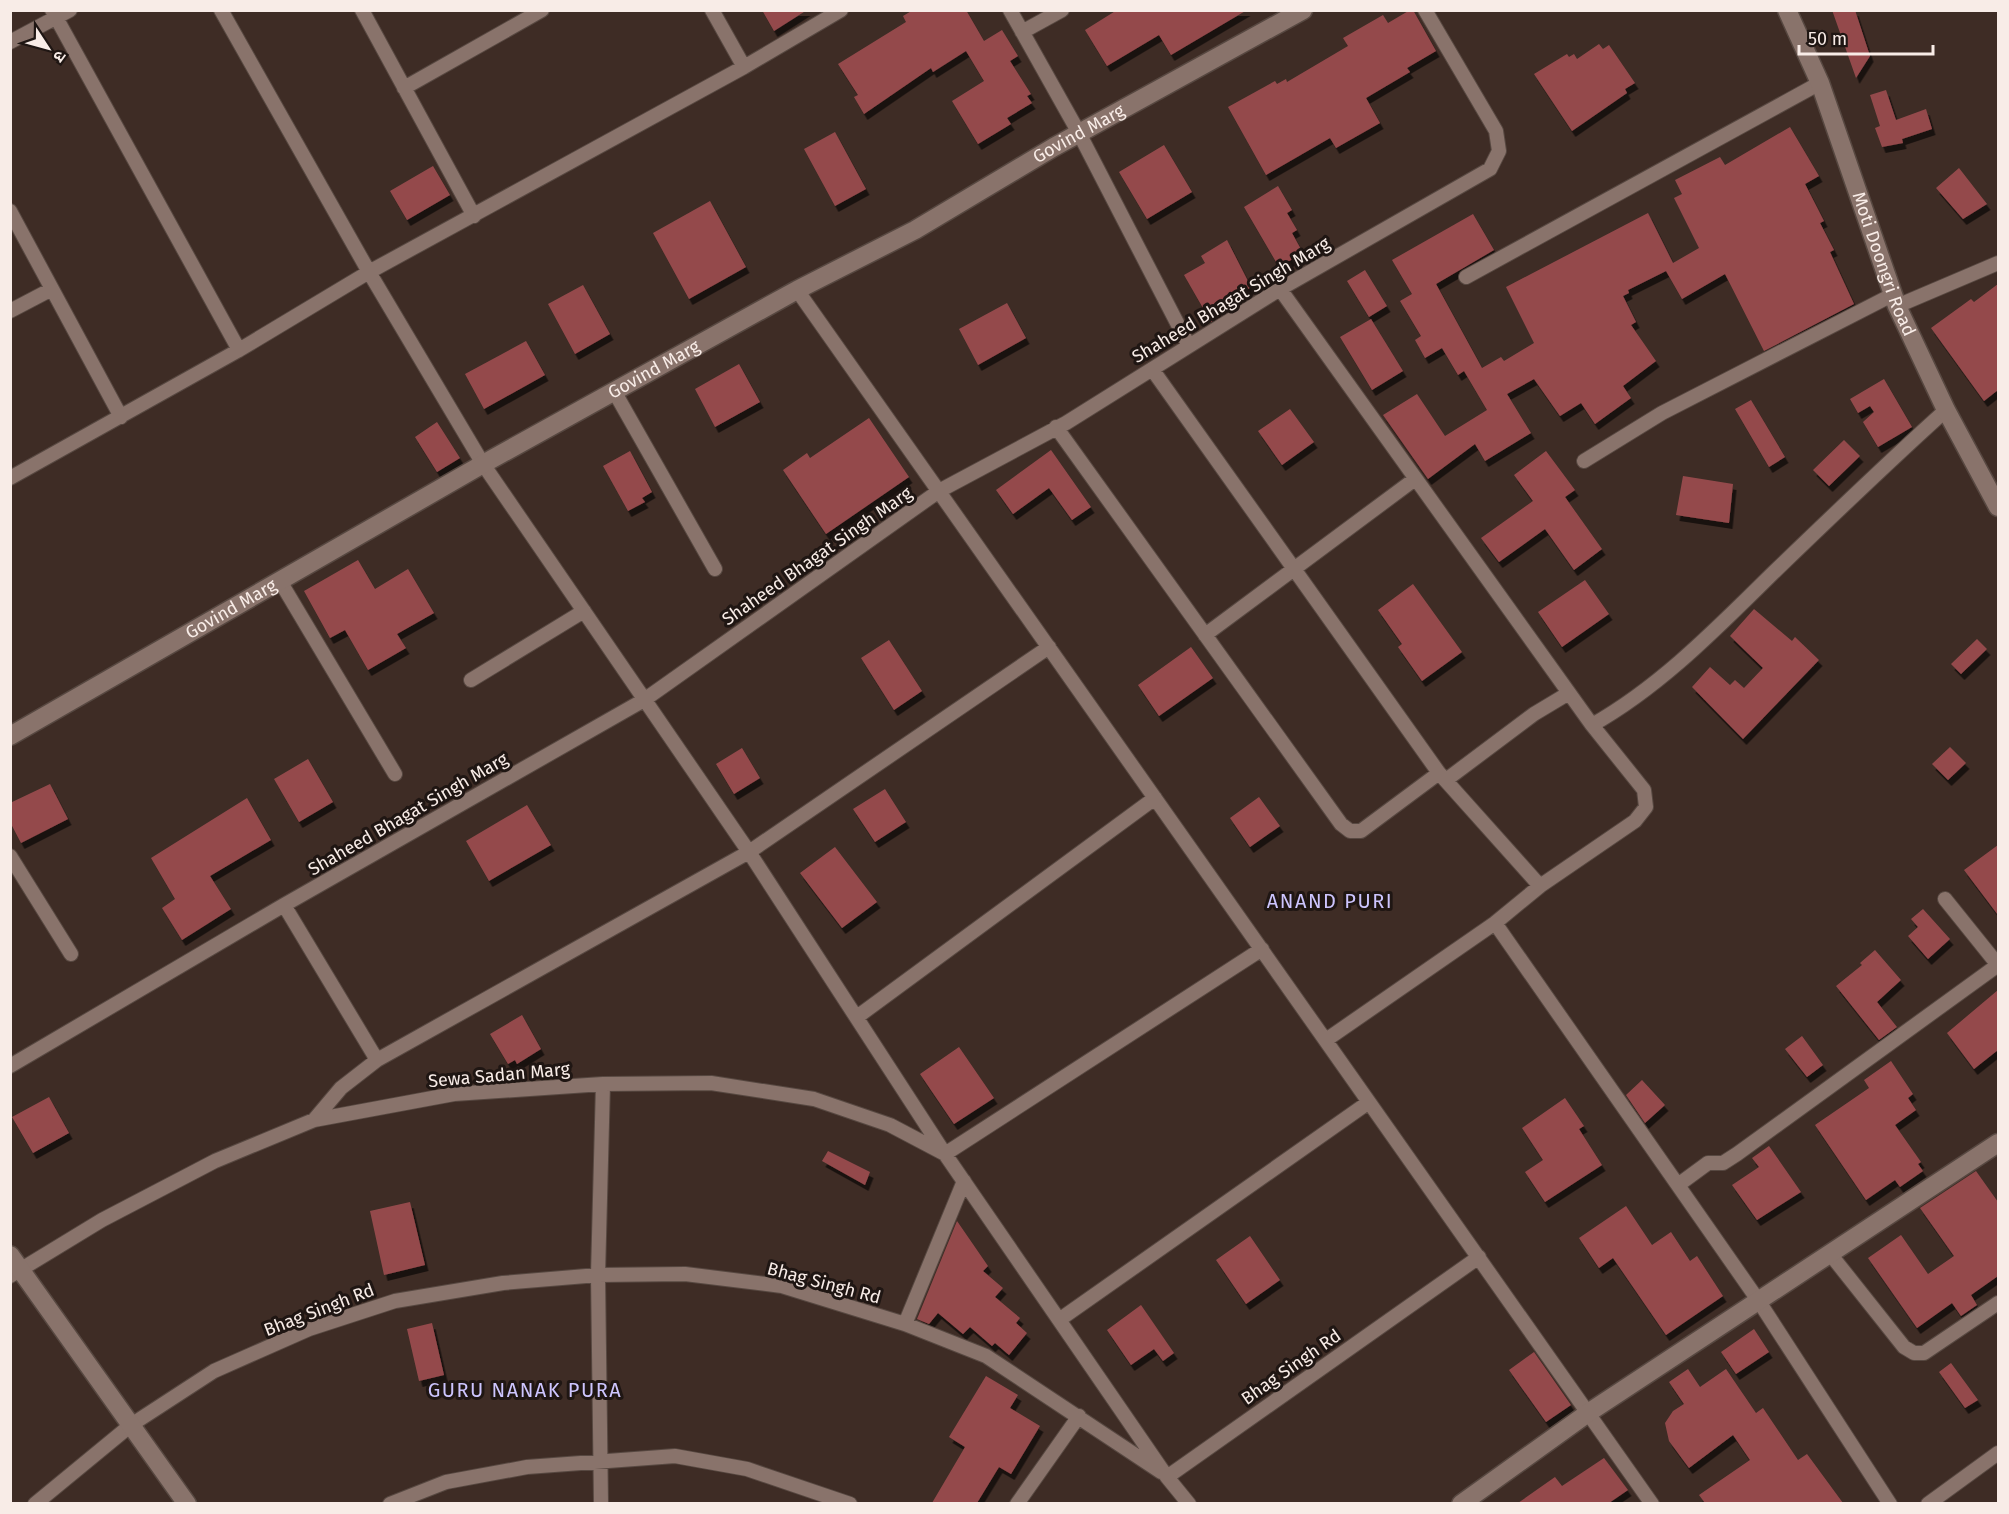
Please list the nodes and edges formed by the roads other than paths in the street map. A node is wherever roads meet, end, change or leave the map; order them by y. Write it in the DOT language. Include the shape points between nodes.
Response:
graph roads {
  1 [pos="69,10"];
  2 [pos="221,10"];
  3 [pos="362,10"];
  4 [pos="542,10"];
  5 [pos="712,10"];
  6 [pos="841,10"];
  7 [pos="1010,10"];
  8 [pos="1062,10"];
  9 [pos="1303,10"];
  10 [pos="1425,10"];
  11 [pos="1787,10"];
  12 [pos="54,14"];
  13 [pos="1022,32"];
  14 [pos="10,42"];
  15 [pos="744,67"];
  16 [pos="1820,83"];
  17 [pos="404,88"];
  18 [pos="1079,133"];
  19 [pos="10,211"];
  20 [pos="474,216"];
  21 [pos="1998,263"];
  22 [pos="369,272"];
  23 [pos="1466,277"];
  24 [pos="52,289"];
  25 [pos="797,290"];
  26 [pos="1280,290"];
  27 [pos="1895,300"];
  28 [pos="10,312"];
  29 [pos="1189,346"];
  30 [pos="239,350"];
  31 [pos="1152,369"];
  32 [pos="614,392"];
  33 [pos="1946,410"];
  34 [pos="120,417"];
  35 [pos="1056,427"];
  36 [pos="1584,461"];
  37 [pos="483,464"];
  38 [pos="10,478"];
  39 [pos="1415,479"];
  40 [pos="939,491"];
  41 [pos="1998,507"];
  42 [pos="715,568"];
  43 [pos="1294,569"];
  44 [pos="280,581"];
  45 [pos="584,611"];
  46 [pos="1205,635"];
  47 [pos="1049,646"];
  48 [pos="471,680"];
  49 [pos="1569,693"];
  50 [pos="644,700"];
  51 [pos="1592,725"];
  52 [pos="10,736"];
  53 [pos="395,774"];
  54 [pos="1442,776"];
  55 [pos="1155,798"];
  56 [pos="749,852"];
  57 [pos="10,856"];
  58 [pos="1540,886"];
  59 [pos="1945,899"];
  60 [pos="284,905"];
  61 [pos="1495,922"];
  62 [pos="1262,949"];
  63 [pos="71,954"];
  64 [pos="1998,965"];
  65 [pos="857,1017"];
  66 [pos="1326,1040"];
  67 [pos="377,1060"];
  68 [pos="10,1066"];
  69 [pos="603,1084"];
  70 [pos="1369,1102"];
  71 [pos="314,1120"];
  72 [pos="1998,1143"];
  73 [pos="945,1154"];
  74 [pos="964,1181"];
  75 [pos="1678,1185"];
  76 [pos="1831,1255"];
  77 [pos="1479,1257"];
  78 [pos="14,1266"];
  79 [pos="598,1275"];
  80 [pos="1758,1300"];
  81 [pos="1998,1303"];
  82 [pos="1059,1320"];
  83 [pos="905,1324"];
  84 [pos="1588,1413"];
  85 [pos="1079,1416"];
  86 [pos="131,1425"];
  87 [pos="1998,1453"];
  88 [pos="601,1461"];
  89 [pos="1167,1477"];
  90 [pos="35,1503"];
  91 [pos="187,1503"];
  92 [pos="390,1503"];
  93 [pos="601,1503"];
  94 [pos="850,1503"];
  95 [pos="1017,1503"];
  96 [pos="1189,1503"];
  97 [pos="1461,1503"];
  98 [pos="1652,1503"];
  99 [pos="1890,1503"];
  100 [pos="1929,1503"];
  1 -- 12 [label="street"];
  2 -- 22 [label="street"];
  3 -- 17 [label="street"];
  4 -- 17 [label="street"];
  5 -- 15 [label="street"];
  6 -- 15 [label="street"];
  7 -- 13 [label="street"];
  8 -- 13 [label="street"];
  9 -- 18 [label="street, Govind Marg"];
  10 -- 26 [label="street, Shaheed Bhagat Singh Marg" via="1496,131 1499,152 1490,170"];
  11 -- 16 [label="street, Moti Doongri Road"];
  12 -- 14 [label="street"];
  12 -- 30 [label="street"];
  13 -- 18 [label="street"];
  15 -- 20 [label="street"];
  16 -- 23 [label="street"];
  16 -- 27 [label="street, Moti Doongri Road"];
  17 -- 20 [label="street"];
  18 -- 25 [label="street, Govind Marg" via="915,230"];
  18 -- 29 [label="street"];
  19 -- 24 [label="street"];
  20 -- 22 [label="street"];
  21 -- 27 [label="street"];
  22 -- 30 [label="street"];
  22 -- 37 [label="street"];
  24 -- 28 [label="street"];
  24 -- 34 [label="street"];
  25 -- 32 [label="street, Govind Marg"];
  25 -- 40 [label="street"];
  26 -- 29 [label="street, Shaheed Bhagat Singh Marg"];
  26 -- 39 [label="street"];
  27 -- 33 [label="street, Moti Doongri Road"];
  27 -- 36 [label="street" via="1662,413"];
  29 -- 31 [label="street, Shaheed Bhagat Singh Marg"];
  30 -- 34 [label="street"];
  31 -- 35 [label="street, Shaheed Bhagat Singh Marg"];
  31 -- 43 [label="street"];
  32 -- 37 [label="street, Govind Marg"];
  32 -- 42 [label="street"];
  33 -- 41 [label="street, Moti Doongri Road"];
  33 -- 51 [label="street" via="1876,472 1707,638 1658,680"];
  34 -- 38 [label="street"];
  35 -- 40 [label="street, Shaheed Bhagat Singh Marg"];
  35 -- 46 [label="street"];
  37 -- 44 [label="street, Govind Marg"];
  37 -- 45 [label="street"];
  39 -- 43 [label="street"];
  39 -- 49 [label="street"];
  40 -- 47 [label="street"];
  40 -- 50 [label="street, Shaheed Bhagat Singh Marg"];
  43 -- 46 [label="street"];
  43 -- 54 [label="street"];
  44 -- 52 [label="street, Govind Marg"];
  44 -- 53 [label="street"];
  45 -- 48 [label="street"];
  45 -- 50 [label="street"];
  46 -- 54 [label="street" via="1341,824 1350,831 1361,831"];
  47 -- 55 [label="street"];
  47 -- 56 [label="street"];
  49 -- 51 [label="street"];
  49 -- 54 [label="street"];
  50 -- 56 [label="street"];
  50 -- 60 [label="street, Shaheed Bhagat Singh Marg"];
  51 -- 58 [label="street" via="1644,790 1646,807 1635,821"];
  54 -- 58 [label="street"];
  55 -- 62 [label="street"];
  55 -- 65 [label="street"];
  56 -- 65 [label="street"];
  56 -- 67 [label="street"];
  57 -- 63 [label="street"];
  58 -- 61 [label="street"];
  59 -- 64 [label="street"];
  60 -- 67 [label="street"];
  60 -- 68 [label="street, Shaheed Bhagat Singh Marg"];
  61 -- 66 [label="street"];
  61 -- 75 [label="street"];
  62 -- 66 [label="street"];
  62 -- 73 [label="street"];
  64 -- 75 [label="street" via="1737,1154 1723,1163 1708,1163"];
  65 -- 73 [label="street"];
  66 -- 70 [label="street"];
  67 -- 71 [label="street" via="341,1088"];
  69 -- 71 [label="street, Sewa Sadan Marg" via="454,1094"];
  69 -- 73 [label="street, Sewa Sadan Marg" via="711,1083 814,1099 890,1125"];
  69 -- 79 [label="street"];
  70 -- 77 [label="street"];
  70 -- 82 [label="street"];
  71 -- 78 [label="street, Sewa Sadan Marg" via="215,1161"];
  72 -- 76 [label="street"];
  73 -- 74 [label="street"];
  74 -- 82 [label="street"];
  74 -- 83 [label="street"];
  75 -- 80 [label="street"];
  76 -- 80 [label="street"];
  76 -- 81 [label="street" via="1904,1347 1914,1353 1924,1353"];
  77 -- 84 [label="street"];
  77 -- 89 [label="street, Bhag Singh Rd"];
  78 -- 86 [label="street"];
  79 -- 83 [label="street, Bhag Singh Rd" via="685,1274 782,1286"];
  79 -- 86 [label="street, Bhag Singh Rd" via="502,1283 395,1301 309,1329 214,1371"];
  79 -- 88 [label="street"];
  80 -- 84 [label="street"];
  80 -- 99 [label="street"];
  82 -- 89 [label="street"];
  83 -- 85 [label="street, Bhag Singh Rd" via="986,1356"];
  84 -- 97 [label="street"];
  84 -- 98 [label="street"];
  85 -- 89 [label="street, Bhag Singh Rd"];
  85 -- 95 [label="street"];
  86 -- 90 [label="street, Bhag Singh Rd"];
  86 -- 91 [label="street"];
  87 -- 100 [label="street"];
  88 -- 92 [label="street" via="526,1467 446,1482"];
  88 -- 93 [label="street"];
  88 -- 94 [label="street" via="675,1456 747,1469"];
  89 -- 96 [label="street"];
}
